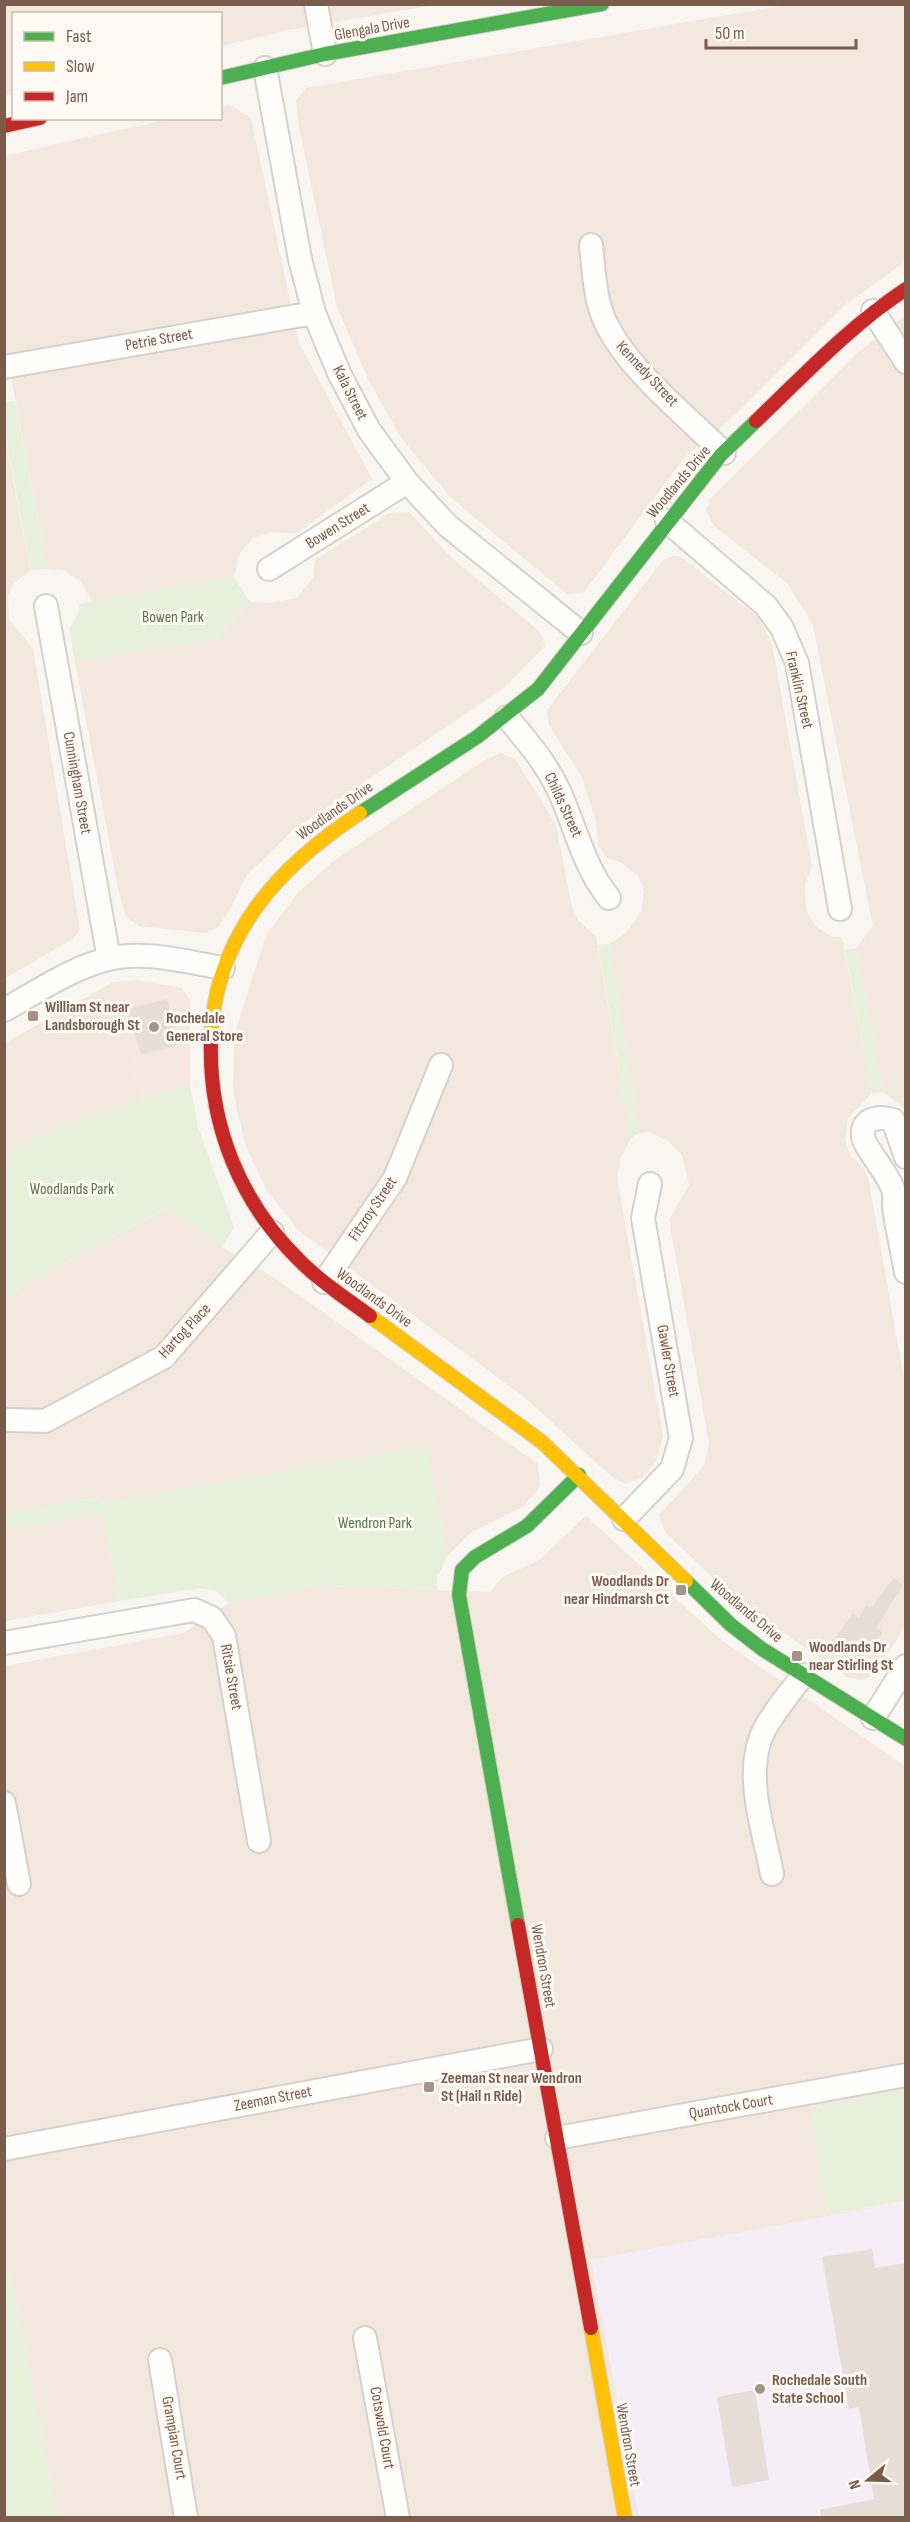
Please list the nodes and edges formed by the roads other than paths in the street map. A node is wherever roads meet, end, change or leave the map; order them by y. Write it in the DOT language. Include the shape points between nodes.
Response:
graph roads {
  1 [pos="316,4"];
  2 [pos="602,4"];
  3 [pos="535,10"];
  4 [pos="325,54"];
  5 [pos="265,68"];
  6 [pos="222,78"];
  7 [pos="31,120"];
  8 [pos="4,126"];
  9 [pos="591,245"];
  10 [pos="906,289"];
  11 [pos="873,312"];
  12 [pos="314,313"];
  13 [pos="906,362"];
  14 [pos="4,367"];
  15 [pos="724,453"];
  16 [pos="407,482"];
  17 [pos="667,521"];
  18 [pos="269,569"];
  19 [pos="46,606"];
  20 [pos="581,633"];
  21 [pos="507,717"];
  22 [pos="609,898"];
  23 [pos="840,909"];
  24 [pos="109,959"];
  25 [pos="223,968"];
  26 [pos="4,1010"];
  27 [pos="441,1065"];
  28 [pos="906,1157"];
  29 [pos="650,1184"];
  30 [pos="900,1186"];
  31 [pos="272,1232"];
  32 [pos="906,1272"];
  33 [pos="324,1282"];
  34 [pos="9,1420"];
  35 [pos="579,1475"];
  36 [pos="624,1519"];
  37 [pos="4,1643"];
  38 [pos="906,1666"];
  39 [pos="803,1675"];
  40 [pos="873,1718"];
  41 [pos="906,1740"];
  42 [pos="4,1803"];
  43 [pos="259,1841"];
  44 [pos="772,1874"];
  45 [pos="19,1884"];
  46 [pos="541,2049"];
  47 [pos="906,2075"];
  48 [pos="557,2138"];
  49 [pos="4,2149"];
  50 [pos="365,2338"];
  51 [pos="160,2360"];
  52 [pos="186,2517"];
  53 [pos="398,2517"];
  54 [pos="625,2517"];
  1 -- 4 [label="street"];
  2 -- 3 [label="street, Glengala Drive"];
  3 -- 4 [label="street, Glengala Drive"];
  4 -- 5 [label="street, Glengala Drive"];
  5 -- 6 [label="street, Glengala Drive"];
  5 -- 12 [label="street, Kala Street" via="300,260"];
  7 -- 8 [label="street"];
  9 -- 15 [label="street, Kennedy Street" via="599,304 611,335 629,360"];
  10 -- 11 [label="street, Woodlands Drive"];
  11 -- 13 [label="street"];
  11 -- 15 [label="street, Woodlands Drive"];
  12 -- 14 [label="street, Petrie Street"];
  12 -- 16 [label="street, Kala Street" via="369,430"];
  15 -- 17 [label="street, Woodlands Drive"];
  16 -- 18 [label="street, Bowen Street"];
  16 -- 20 [label="street, Kala Street" via="448,526"];
  17 -- 20 [label="street, Woodlands Drive"];
  17 -- 23 [label="street, Franklin Street" via="766,606 782,628 796,663"];
  19 -- 24 [label="street, Cunningham Street"];
  20 -- 21 [label="street, Woodlands Drive" via="538,688"];
  21 -- 22 [label="street, Childs Street" via="541,758 555,783 592,877"];
  21 -- 25 [label="street, Woodlands Drive" via="300,856 245,923"];
  24 -- 25 [label="street" via="140,956"];
  24 -- 26 [label="street" via="69,974"];
  25 -- 31 [label="street, Woodlands Drive" via="210,1023 209,1068 217,1117 227,1157"];
  27 -- 33 [label="street, Fitzroy Street" via="395,1178"];
  28 -- 30 [label="street" via="893,1120 871,1119 865,1125 866,1143"];
  29 -- 36 [label="street, Gawler Street" via="643,1218 681,1438 672,1469"];
  30 -- 32 [label="street"];
  31 -- 33 [label="street, Woodlands Drive"];
  31 -- 34 [label="street, Hartog Place" via="164,1357 45,1421"];
  33 -- 35 [label="street, Woodlands Drive" via="542,1442"];
  35 -- 36 [label="street, Woodlands Drive"];
  35 -- 46 [label="street, Wendron Street" via="527,1526 475,1557 462,1570 459,1595"];
  36 -- 39 [label="street, Woodlands Drive" via="732,1624"];
  37 -- 43 [label="street, Ritsie Street" via="194,1611 212,1618 224,1636"];
  38 -- 40 [label="street"];
  39 -- 40 [label="street, Woodlands Drive"];
  39 -- 44 [label="street" via="761,1735 756,1762 756,1789"];
  40 -- 41 [label="street, Woodlands Drive"];
  42 -- 45 [label="street"];
  46 -- 48 [label="street, Wendron Street"];
  46 -- 49 [label="street, Zeeman Street"];
  47 -- 48 [label="street, Quantock Court"];
  48 -- 54 [label="street, Wendron Street"];
  50 -- 53 [label="street, Cotswold Court"];
  51 -- 52 [label="street, Grampian Court"];
}
